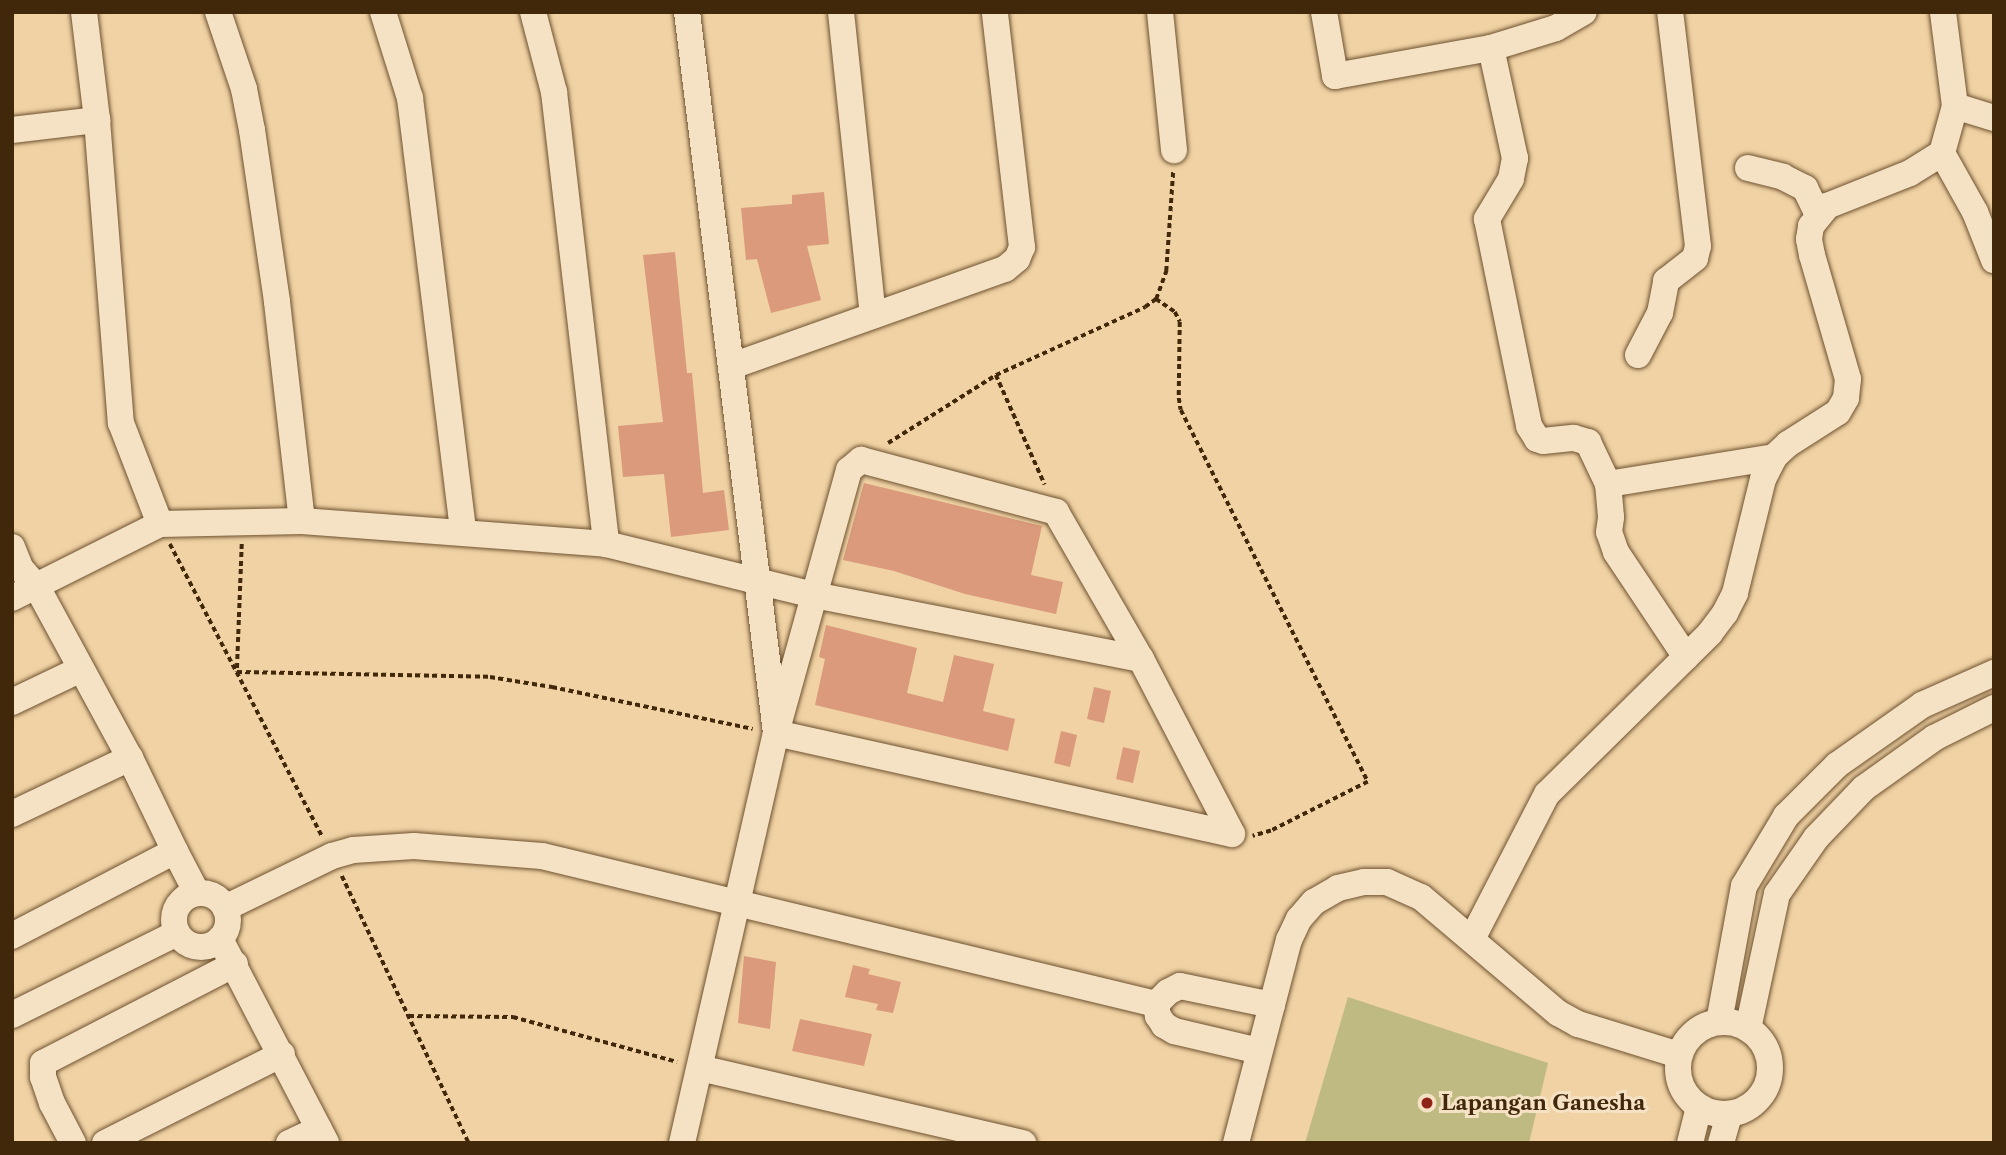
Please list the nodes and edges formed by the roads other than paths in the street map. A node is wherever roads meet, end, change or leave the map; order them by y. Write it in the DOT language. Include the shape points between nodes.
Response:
graph roads {
  1 [pos="84,12"];
  2 [pos="218,12"];
  3 [pos="383,12"];
  4 [pos="533,12"];
  5 [pos="687,12"];
  6 [pos="841,12"];
  7 [pos="995,12"];
  8 [pos="1324,12"];
  9 [pos="1584,12"];
  10 [pos="1670,12"];
  11 [pos="1944,12"];
  12 [pos="1155,14"];
  13 [pos="1491,48"];
  14 [pos="1955,106"];
  15 [pos="1994,118"];
  16 [pos="97,120"];
  17 [pos="12,130"];
  18 [pos="1174,150"];
  19 [pos="1942,153"];
  20 [pos="1748,169"];
  21 [pos="1818,215"];
  22 [pos="1994,260"];
  23 [pos="873,316"];
  24 [pos="1638,355"];
  25 [pos="732,366"];
  26 [pos="1774,457"];
  27 [pos="1608,484"];
  28 [pos="302,521"];
  29 [pos="160,524"];
  30 [pos="463,531"];
  31 [pos="606,544"];
  32 [pos="12,547"];
  33 [pos="756,580"];
  34 [pos="37,587"];
  35 [pos="814,595"];
  36 [pos="12,598"];
  37 [pos="1686,657"];
  38 [pos="1141,659"];
  39 [pos="81,669"];
  40 [pos="1994,673"];
  41 [pos="12,702"];
  42 [pos="1994,708"];
  43 [pos="776,733"];
  44 [pos="130,758"];
  45 [pos="12,814"];
  46 [pos="175,851"];
  47 [pos="197,893"];
  48 [pos="737,901"];
  49 [pos="225,908"];
  50 [pos="177,933"];
  51 [pos="12,936"];
  52 [pos="220,939"];
  53 [pos="1472,939"];
  54 [pos="235,964"];
  55 [pos="1156,1004"];
  56 [pos="1272,1005"];
  57 [pos="12,1015"];
  58 [pos="1719,1022"];
  59 [pos="1748,1029"];
  60 [pos="1259,1051"];
  61 [pos="282,1054"];
  62 [pos="1679,1055"];
  63 [pos="700,1068"];
  64 [pos="1699,1108"];
  65 [pos="1729,1115"];
  66 [pos="322,1136"];
  67 [pos="72,1143"];
  68 [pos="106,1143"];
  69 [pos="289,1143"];
  70 [pos="682,1143"];
  71 [pos="1023,1143"];
  72 [pos="1236,1143"];
  73 [pos="1690,1143"];
  74 [pos="1721,1143"];
  1 -- 16 [label="street"];
  2 -- 28 [label="street" via="250,118"];
  3 -- 30 [label="street" via="410,98"];
  4 -- 31 [label="street" via="554,92"];
  5 -- 25 [label="street"];
  6 -- 23 [label="street"];
  7 -- 23 [label="street" via="1022,247 1017,259 1004,269"];
  8 -- 13 [label="street" via="1335,76"];
  9 -- 13 [label="street" via="1556,27"];
  10 -- 24 [label="street" via="1698,246 1695,258 1666,281 1660,313"];
  11 -- 14 [label="street"];
  12 -- 18 [label="street"];
  13 -- 27 [label="street" via="1515,158 1511,179 1487,219 1529,426 1543,441 1574,438 1588,442"];
  14 -- 15 [label="street"];
  14 -- 19 [label="street"];
  16 -- 17 [label="street"];
  16 -- 29 [label="street" via="121,423"];
  19 -- 21 [label="street" via="1928,164 1843,199"];
  19 -- 22 [label="street" via="1975,212"];
  20 -- 21 [label="street" via="1805,188"];
  21 -- 26 [label="street" via="1811,226 1810,247 1847,379 1846,398 1838,412"];
  23 -- 25 [label="street"];
  25 -- 33 [label="street"];
  26 -- 27 [label="street"];
  26 -- 37 [label="street" via="1763,479 1735,593 1710,633"];
  27 -- 37 [label="street" via="1609,533 1616,552"];
  28 -- 29 [label="street"];
  28 -- 30 [label="street"];
  29 -- 34 [label="street"];
  30 -- 31 [label="street"];
  31 -- 33 [label="street"];
  32 -- 34 [label="street" via="21,569"];
  33 -- 35 [label="street"];
  33 -- 43 [label="street"];
  34 -- 36 [label="street"];
  34 -- 39 [label="street"];
  35 -- 38 [label="street"];
  35 -- 38 [label="street" via="849,470 861,460 1056,512"];
  35 -- 43 [label="street"];
  37 -- 53 [label="street" via="1547,794"];
  38 -- 43 [label="street" via="1232,834"];
  39 -- 41 [label="street"];
  39 -- 44 [label="street"];
  40 -- 58 [label="street" via="1922,705 1837,765 1786,816 1744,886"];
  42 -- 59 [label="street" via="1934,737 1864,788 1816,838 1777,894"];
  43 -- 48 [label="street"];
  44 -- 45 [label="street"];
  44 -- 46 [label="street"];
  46 -- 47 [label="street"];
  46 -- 51 [label="street"];
  47 -- 49 [label="street" via="213,896"];
  47 -- 50 [label="street" via="177,908"];
  48 -- 49 [label="street" via="542,856 414,846 352,849"];
  48 -- 55 [label="street"];
  48 -- 63 [label="street"];
  49 -- 52 [label="street" via="228,924"];
  50 -- 52 [label="street" via="197,947"];
  50 -- 57 [label="street"];
  52 -- 54 [label="street"];
  53 -- 56 [label="street" via="1404,887 1376,882 1338,888 1314,902 1299,919"];
  53 -- 62 [label="street" via="1558,1013 1578,1024"];
  54 -- 61 [label="street"];
  54 -- 67 [label="street" via="43,1063 47,1089"];
  55 -- 56 [label="street" via="1180,986"];
  55 -- 60 [label="street" via="1164,1026 1174,1031"];
  56 -- 60 [label="street"];
  58 -- 59 [label="street"];
  58 -- 62 [label="street" via="1702,1027 1687,1039"];
  59 -- 65 [label="street" via="1766,1051 1769,1079 1761,1096 1747,1109"];
  60 -- 72 [label="street"];
  61 -- 66 [label="street"];
  61 -- 68 [label="street"];
  62 -- 64 [label="street" via="1678,1075 1685,1094"];
  63 -- 70 [label="street"];
  63 -- 71 [label="street"];
  64 -- 65 [label="street"];
  64 -- 73 [label="street"];
  65 -- 74 [label="street"];
  66 -- 69 [label="street"];
}
